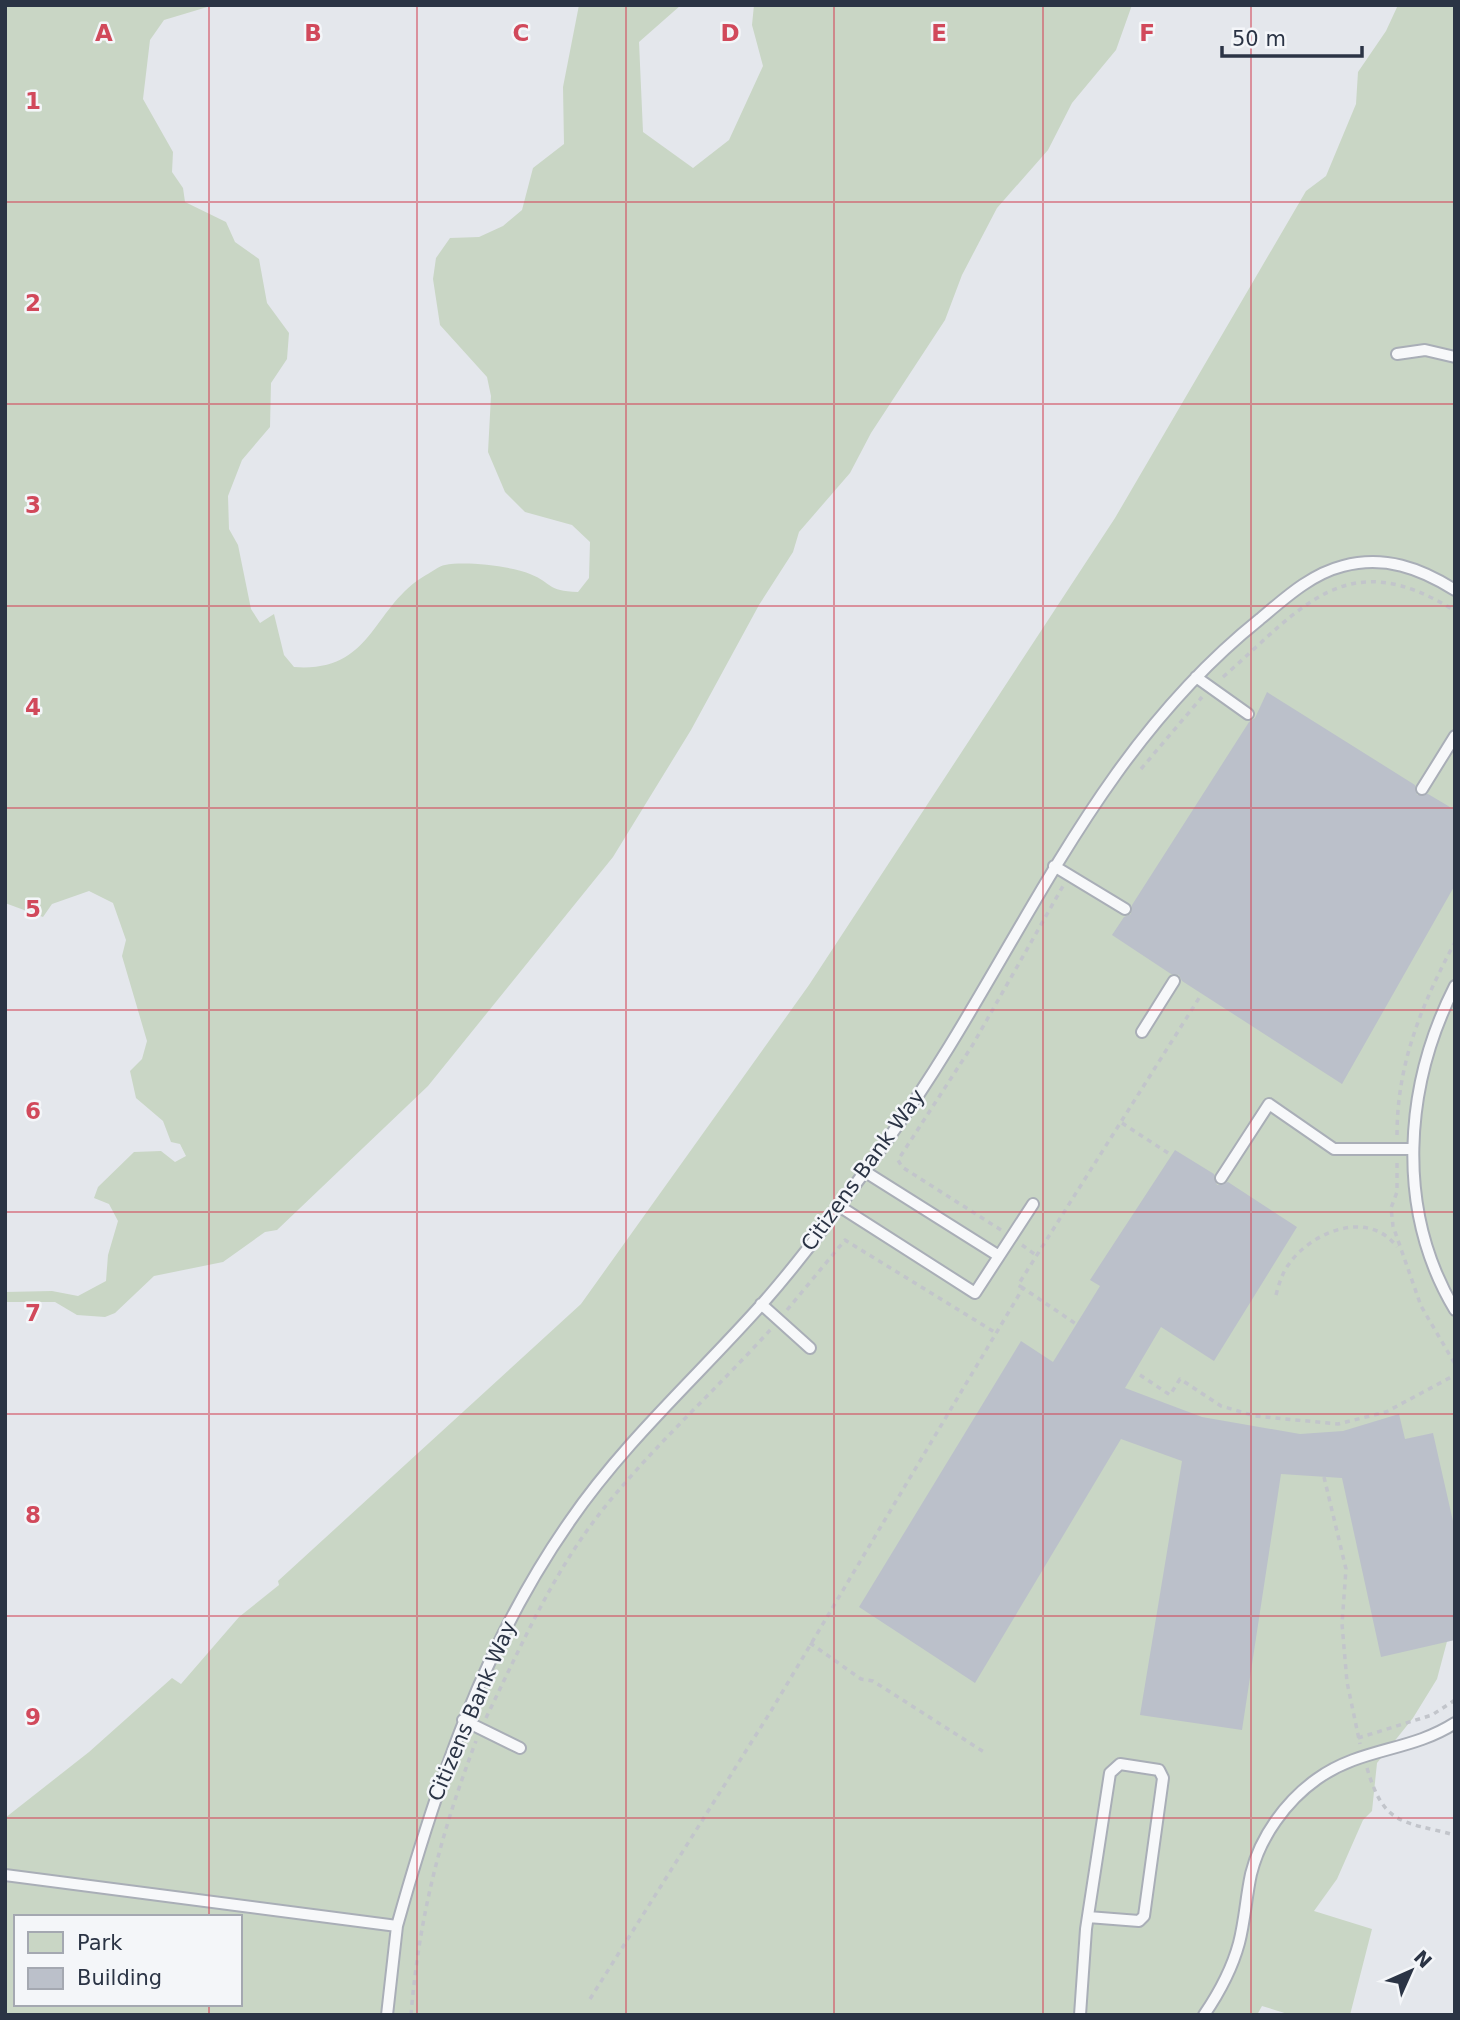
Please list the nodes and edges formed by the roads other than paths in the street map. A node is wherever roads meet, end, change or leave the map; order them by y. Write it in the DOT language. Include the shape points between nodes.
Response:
graph roads {
  1 [pos="1397,354"];
  2 [pos="1455,357"];
  3 [pos="1455,590"];
  4 [pos="1196,677"];
  5 [pos="1248,714"];
  6 [pos="1455,736"];
  7 [pos="1422,789"];
  8 [pos="1054,866"];
  9 [pos="1125,909"];
  10 [pos="1174,981"];
  11 [pos="1455,986"];
  12 [pos="1142,1032"];
  13 [pos="1412,1149"];
  14 [pos="864,1171"];
  15 [pos="1221,1178"];
  16 [pos="1034,1203"];
  17 [pos="839,1206"];
  18 [pos="999,1256"];
  19 [pos="761,1304"];
  20 [pos="1455,1310"];
  21 [pos="810,1348"];
  22 [pos="463,1720"];
  23 [pos="1455,1723"];
  24 [pos="520,1748"];
  25 [pos="5,1875"];
  26 [pos="1088,1917"];
  27 [pos="397,1926"];
  28 [pos="387,2015"];
  29 [pos="1080,2015"];
  30 [pos="1204,2015"];
  1 -- 2 [label="lane" via="1425,350"];
  3 -- 4 [label="lane, Citizens Bank Way" via="1402,565 1344,566 1297,588"];
  4 -- 5 [label="lane"];
  4 -- 8 [label="lane, Citizens Bank Way" via="1122,762"];
  6 -- 7 [label="lane"];
  8 -- 9 [label="lane"];
  8 -- 14 [label="lane, Citizens Bank Way" via="939,1064"];
  10 -- 12 [label="lane"];
  11 -- 13 [label="lane" via="1423,1064"];
  13 -- 15 [label="lane" via="1334,1149 1269,1104"];
  13 -- 20 [label="lane" via="1422,1225"];
  14 -- 17 [label="lane, Citizens Bank Way"];
  14 -- 18 [label="lane"];
  16 -- 18 [label="lane"];
  17 -- 18 [label="lane" via="975,1293"];
  17 -- 19 [label="lane, Citizens Bank Way"];
  19 -- 21 [label="lane"];
  19 -- 22 [label="lane, Citizens Bank Way" via="631,1445 570,1520 501,1634"];
  22 -- 24 [label="lane"];
  22 -- 27 [label="lane, Citizens Bank Way" via="428,1813"];
  23 -- 30 [label="lane" via="1425,1740 1363,1754 1302,1792 1261,1846 1251,1874 1239,1944"];
  25 -- 27 [label="lane"];
  26 -- 26 [label="lane" via="1110,1773 1120,1764 1159,1770 1163,1778 1144,1916 1139,1921"];
  26 -- 29 [label="lane"];
  27 -- 28 [label="lane, Citizens Bank Way"];
}
